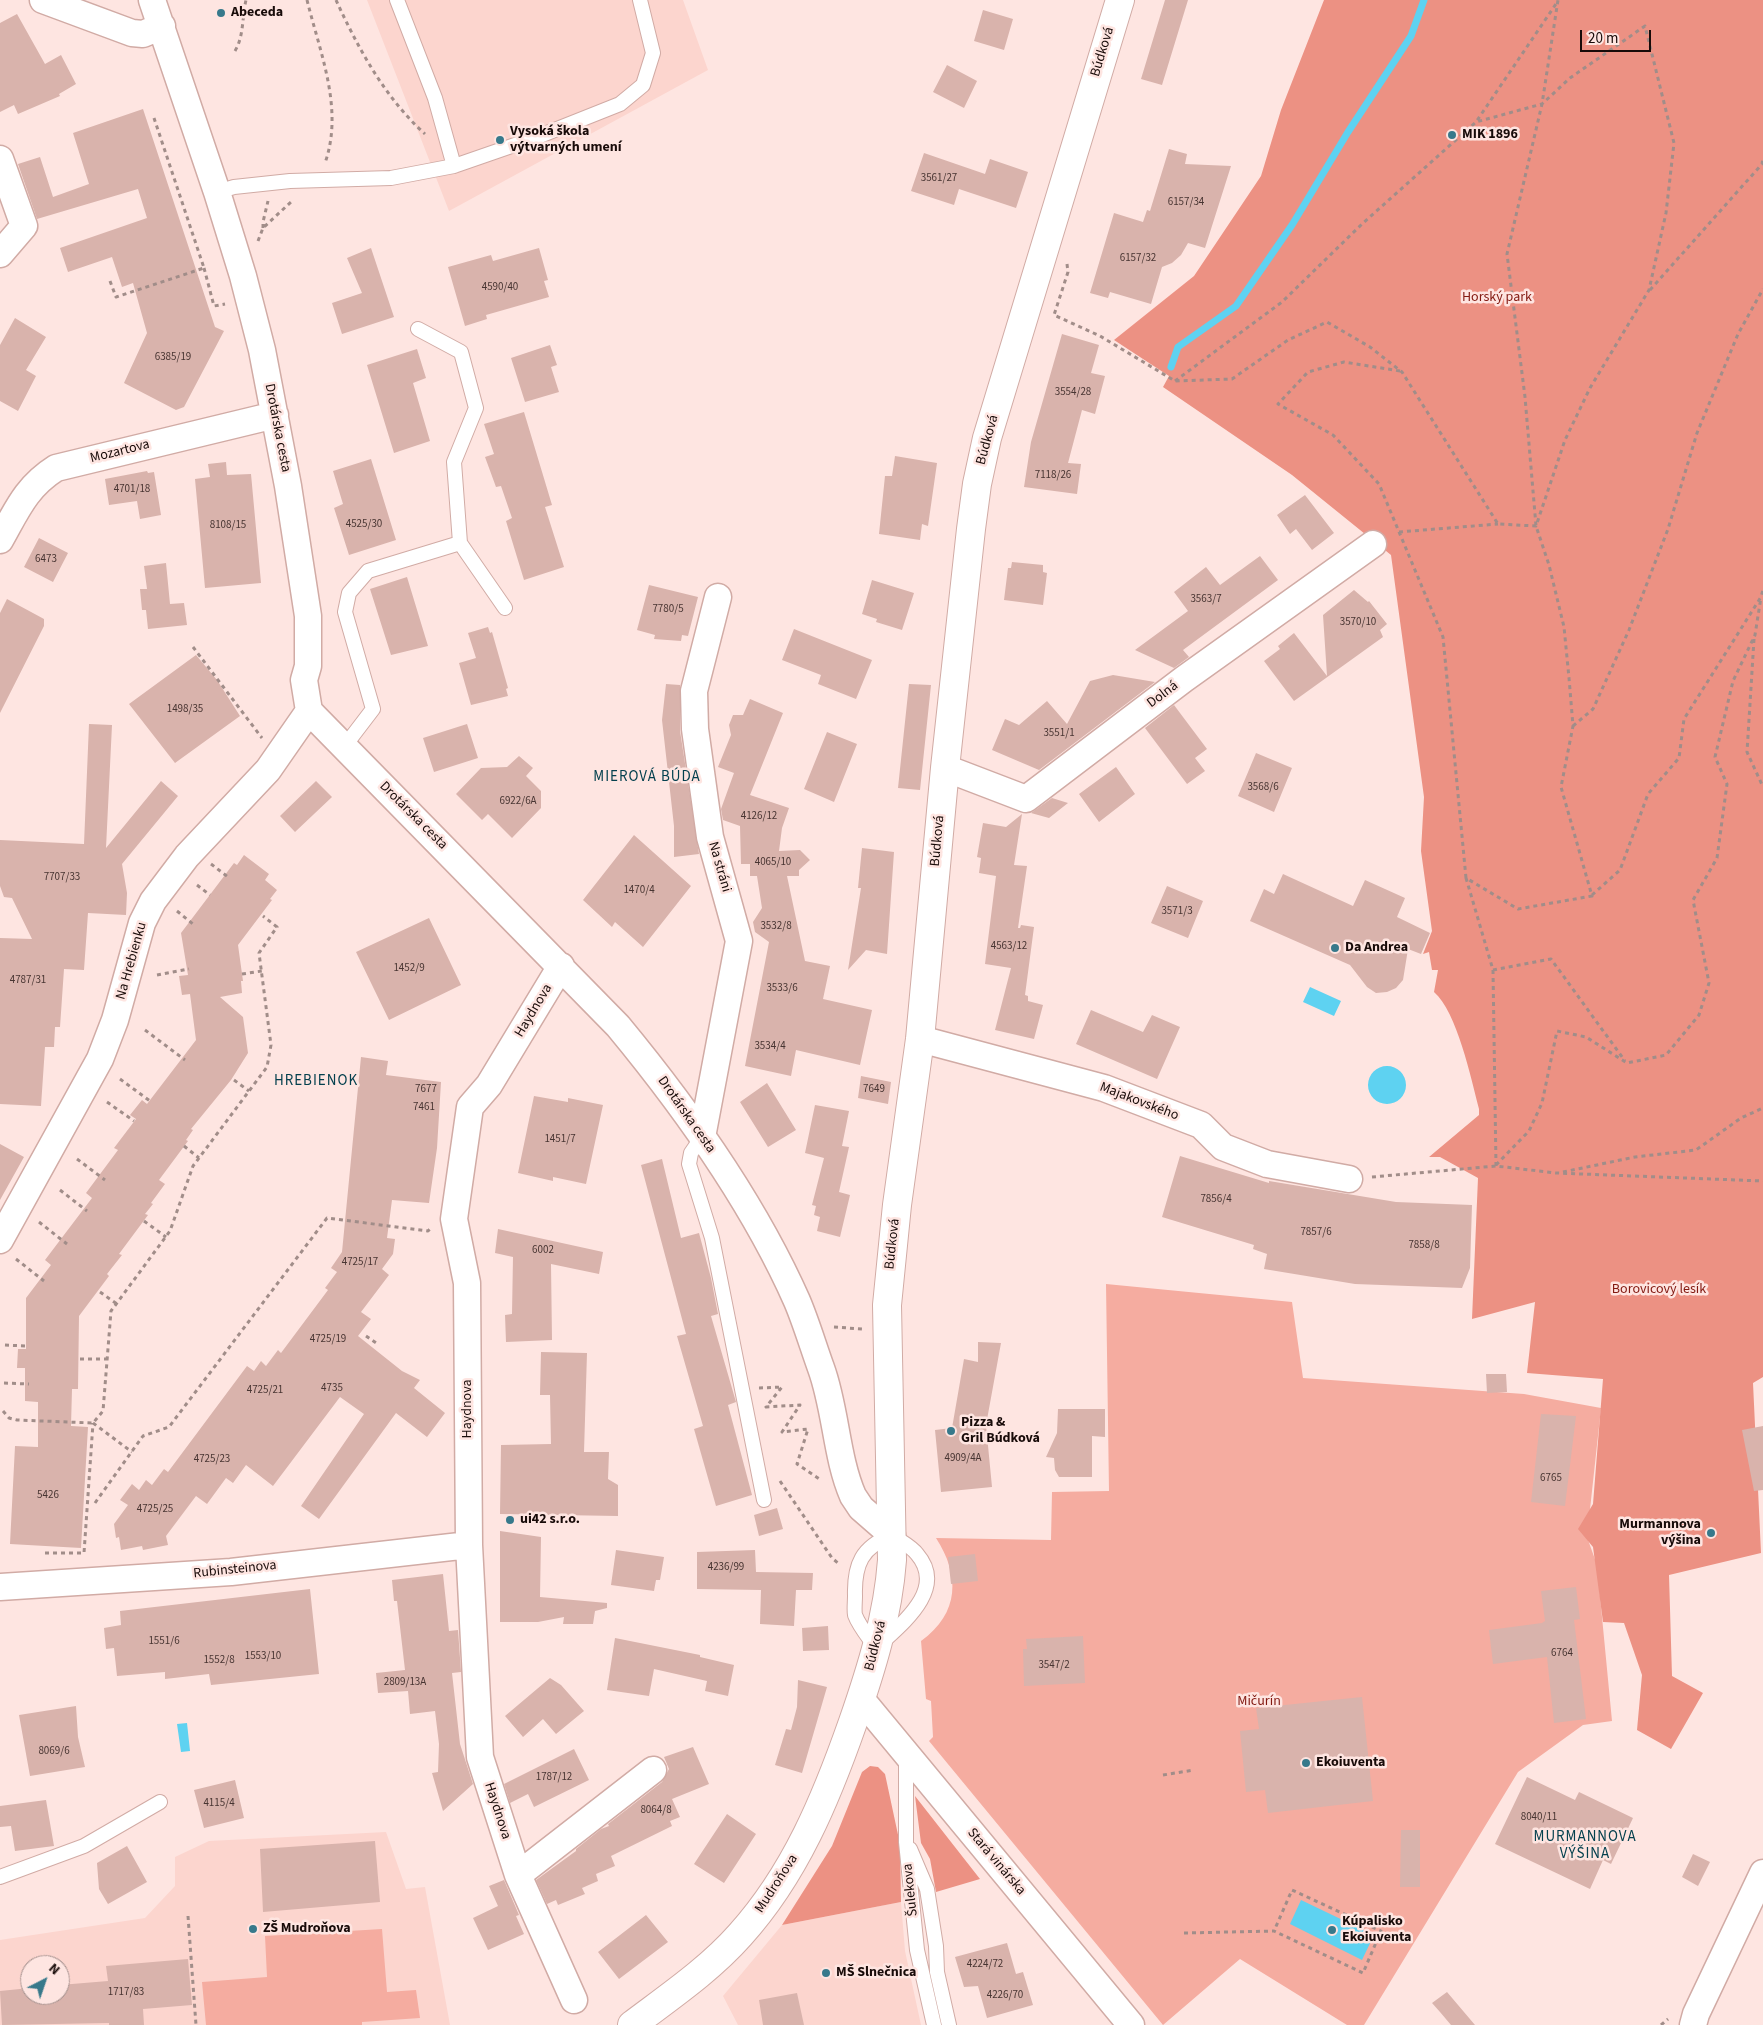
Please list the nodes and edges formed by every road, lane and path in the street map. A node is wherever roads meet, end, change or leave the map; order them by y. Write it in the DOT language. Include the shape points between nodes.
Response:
graph roads {
  1 [pos="43,0"];
  2 [pos="152,0"];
  3 [pos="246,0"];
  4 [pos="307,0"];
  5 [pos="336,0"];
  6 [pos="397,0"];
  7 [pos="640,0"];
  8 [pos="1120,0"];
  9 [pos="1558,0"];
  10 [pos="162,26"];
  11 [pos="235,51"];
  12 [pos="1542,104"];
  13 [pos="154,118"];
  14 [pos="1476,122"];
  15 [pos="449,147"];
  16 [pos="1763,158"];
  17 [pos="0,159"];
  18 [pos="454,166"];
  19 [pos="317,180"];
  20 [pos="271,183"];
  21 [pos="217,192"];
  22 [pos="263,228"];
  23 [pos="256,246"];
  24 [pos="0,254"];
  25 [pos="1066,255"];
  26 [pos="204,268"];
  27 [pos="110,282"];
  28 [pos="1649,290"];
  29 [pos="1763,290"];
  30 [pos="232,302"];
  31 [pos="418,329"];
  32 [pos="1402,372"];
  33 [pos="1175,381"];
  34 [pos="275,416"];
  35 [pos="1498,524"];
  36 [pos="1536,526"];
  37 [pos="1400,531"];
  38 [pos="0,540"];
  39 [pos="460,542"];
  40 [pos="1373,544"];
  41 [pos="1763,590"];
  42 [pos="718,597"];
  43 [pos="1761,597"];
  44 [pos="505,608"];
  45 [pos="1755,635"];
  46 [pos="193,647"];
  47 [pos="309,711"];
  48 [pos="1574,726"];
  49 [pos="261,738"];
  50 [pos="344,747"];
  51 [pos="945,768"];
  52 [pos="1763,787"];
  53 [pos="211,864"];
  54 [pos="228,877"];
  55 [pos="1466,878"];
  56 [pos="194,883"];
  57 [pos="210,895"];
  58 [pos="1592,896"];
  59 [pos="174,909"];
  60 [pos="263,916"];
  61 [pos="193,924"];
  62 [pos="561,966"];
  63 [pos="189,969"];
  64 [pos="1493,970"];
  65 [pos="262,971"];
  66 [pos="242,974"];
  67 [pos="157,975"];
  68 [pos="145,1030"];
  69 [pos="920,1039"];
  70 [pos="185,1060"];
  71 [pos="1627,1063"];
  72 [pos="120,1079"];
  73 [pos="234,1080"];
  74 [pos="249,1091"];
  75 [pos="150,1101"];
  76 [pos="107,1102"];
  77 [pos="1763,1108"];
  78 [pos="134,1122"];
  79 [pos="702,1137"];
  80 [pos="184,1146"];
  81 [pos="77,1158"];
  82 [pos="199,1158"];
  83 [pos="1496,1166"];
  84 [pos="1556,1174"];
  85 [pos="1348,1179"];
  86 [pos="106,1180"];
  87 [pos="1763,1181"];
  88 [pos="60,1190"];
  89 [pos="87,1211"];
  90 [pos="144,1220"];
  91 [pos="38,1222"];
  92 [pos="434,1224"];
  93 [pos="166,1237"];
  94 [pos="67,1244"];
  95 [pos="8,1249"];
  96 [pos="44,1281"];
  97 [pos="100,1292"];
  98 [pos="116,1304"];
  99 [pos="830,1327"];
  100 [pos="868,1329"];
  101 [pos="366,1336"];
  102 [pos="4,1345"];
  103 [pos="379,1345"];
  104 [pos="26,1346"];
  105 [pos="80,1359"];
  106 [pos="108,1359"];
  107 [pos="4,1383"];
  108 [pos="28,1384"];
  109 [pos="741,1388"];
  110 [pos="3,1411"];
  111 [pos="93,1423"];
  112 [pos="132,1452"];
  113 [pos="777,1477"];
  114 [pos="824,1483"];
  115 [pos="764,1500"];
  116 [pos="95,1503"];
  117 [pos="892,1535"];
  118 [pos="469,1545"];
  119 [pos="46,1553"];
  120 [pos="838,1563"];
  121 [pos="0,1587"];
  122 [pos="876,1648"];
  123 [pos="861,1699"];
  124 [pos="906,1752"];
  125 [pos="653,1770"];
  126 [pos="1194,1770"];
  127 [pos="1163,1775"];
  128 [pos="160,1802"];
  129 [pos="906,1842"];
  130 [pos="1763,1873"];
  131 [pos="518,1875"];
  132 [pos="0,1877"];
  133 [pos="188,1916"];
  134 [pos="1274,1931"];
  135 [pos="1184,1933"];
  136 [pos="574,2000"];
  137 [pos="196,2025"];
  138 [pos="632,2025"];
  139 [pos="934,2025"];
  140 [pos="949,2025"];
  141 [pos="1130,2025"];
  142 [pos="1693,2025"];
  1 -- 10 [label="street" via="132,32 143,34"];
  2 -- 10 [label="street, Drotárska cesta"];
  3 -- 11 [label="path" via="242,40"];
  4 -- 19 [label="path" via="327,73 332,112 332,142"];
  5 -- 15 [label="path" via="368,60 407,118 424,134"];
  6 -- 15 [label="lane" via="435,98"];
  7 -- 18 [label="lane" via="653,52 643,85 620,104"];
  8 -- 51 [label="street, Búdková" via="985,448 974,506"];
  9 -- 12 [label="path"];
  9 -- 14 [label="path"];
  10 -- 21 [label="street, Drotárska cesta"];
  12 -- 14 [label="path"];
  12 -- 28 [label="path" via="1570,78 1645,26 1674,143 1666,213"];
  12 -- 36 [label="path" via="1507,254 1525,397"];
  13 -- 26 [label="path"];
  14 -- 33 [label="path" via="1362,224 1282,302"];
  15 -- 18 [label="lane"];
  16 -- 28 [label="path" via="1762,164"];
  17 -- 24 [label="street" via="24,226"];
  18 -- 19 [label="lane" via="390,178"];
  19 -- 20 [label="lane"];
  19 -- 22 [label="path"];
  20 -- 21 [label="lane"];
  20 -- 22 [label="path"];
  21 -- 34 [label="street, Drotárska cesta" via="255,322"];
  22 -- 23 [label="path"];
  25 -- 33 [label="path" via="1068,272 1054,315 1100,336"];
  26 -- 27 [label="path" via="116,297"];
  26 -- 30 [label="path" via="214,306"];
  28 -- 36 [label="path" via="1590,388 1569,432"];
  29 -- 48 [label="path" via="1738,334 1698,433 1668,529 1629,630 1593,709"];
  31 -- 39 [label="lane" via="461,352 476,408 454,462"];
  32 -- 33 [label="path" via="1370,347 1327,322 1288,340 1232,379"];
  32 -- 35 [label="path"];
  32 -- 37 [label="path" via="1344,362 1308,372 1278,404 1333,435 1379,484"];
  34 -- 38 [label="street, Mozartova" via="56,468 40,478 25,494"];
  34 -- 47 [label="street, Drotárska cesta" via="308,616 308,666 304,680"];
  35 -- 36 [label="path"];
  35 -- 37 [label="path"];
  36 -- 48 [label="path" via="1550,565 1564,627"];
  37 -- 40 [label="path"];
  37 -- 55 [label="path" via="1443,637"];
  39 -- 44 [label="lane"];
  39 -- 50 [label="lane" via="368,571 349,593 345,612 372,709"];
  40 -- 51 [label="street, Dolná" via="1184,679 1026,799"];
  41 -- 43 [label="path"];
  42 -- 79 [label="street, Na stráni" via="694,691 695,729 710,837 739,941"];
  43 -- 45 [label="path"];
  43 -- 58 [label="path" via="1684,719 1679,758 1648,794 1620,870"];
  45 -- 52 [label="path" via="1747,752"];
  45 -- 71 [label="path" via="1733,680 1715,757 1727,784 1717,858 1693,900 1709,983 1699,1015 1666,1056"];
  46 -- 49 [label="path"];
  47 -- 50 [label="street, Drotárska cesta"];
  47 -- 95 [label="street, Na Hrebienku" via="268,770 187,856 153,901 142,923 100,1059"];
  48 -- 58 [label="path" via="1561,787"];
  50 -- 62 [label="street, Drotárska cesta"];
  51 -- 69 [label="street, Búdková"];
  53 -- 54 [label="path"];
  55 -- 58 [label="path" via="1518,908"];
  55 -- 64 [label="path"];
  56 -- 57 [label="path"];
  59 -- 61 [label="path"];
  60 -- 65 [label="path" via="277,927 259,953"];
  62 -- 79 [label="street, Drotárska cesta" via="643,1056"];
  62 -- 118 [label="street, Haydnova" via="489,1085 470,1107 454,1219 467,1283"];
  63 -- 67 [label="path"];
  64 -- 71 [label="path" via="1550,959"];
  64 -- 83 [label="path"];
  65 -- 66 [label="path"];
  65 -- 74 [label="path" via="272,1045 267,1067"];
  68 -- 70 [label="path"];
  69 -- 85 [label="street, Majakovského" via="1104,1088 1201,1126 1223,1147 1267,1164"];
  69 -- 117 [label="street, Búdková" via="887,1305"];
  71 -- 83 [label="path" via="1586,1037 1557,1032 1542,1103 1529,1131"];
  72 -- 75 [label="path"];
  73 -- 74 [label="path"];
  74 -- 82 [label="path"];
  76 -- 78 [label="path"];
  77 -- 84 [label="path" via="1741,1118 1696,1150 1635,1157"];
  79 -- 109 [label="lane" via="689,1164 712,1238"];
  79 -- 117 [label="street, Drotárska cesta" via="757,1224 797,1301 826,1380 853,1496 860,1508"];
  80 -- 82 [label="path"];
  81 -- 86 [label="path"];
  82 -- 93 [label="path"];
  83 -- 84 [label="path"];
  83 -- 85 [label="path"];
  84 -- 87 [label="path"];
  88 -- 89 [label="path"];
  90 -- 93 [label="path"];
  91 -- 94 [label="path"];
  92 -- 112 [label="path" via="428,1231 327,1218 169,1427 143,1436"];
  93 -- 98 [label="path"];
  95 -- 96 [label="path"];
  97 -- 98 [label="path"];
  98 -- 106 [label="path" via="111,1311"];
  99 -- 100 [label="path"];
  101 -- 103 [label="path"];
  102 -- 104 [label="path"];
  105 -- 106 [label="path"];
  106 -- 111 [label="path" via="104,1411"];
  107 -- 108 [label="path"];
  109 -- 114 [label="path" via="782,1387 766,1407 800,1405 782,1432 808,1429 797,1464"];
  109 -- 115 [label="lane"];
  110 -- 111 [label="path" via="9,1418 17,1420"];
  111 -- 112 [label="path"];
  111 -- 119 [label="path" via="84,1553"];
  112 -- 116 [label="path"];
  113 -- 120 [label="path"];
  117 -- 122 [label="street, Búdková" via="890,1588"];
  117 -- 122 [label="lane" via="867,1549 858,1565 854,1584 855,1616"];
  117 -- 122 [label="lane" via="917,1553 926,1569 927,1584 924,1598 916,1611"];
  118 -- 121 [label="street, Rubinsteinova" via="232,1572"];
  118 -- 131 [label="street, Haydnova" via="480,1757"];
  122 -- 123 [label="street, Búdková"];
  123 -- 124 [label="street, Stará vinárska"];
  123 -- 138 [label="street, Mudroňova" via="822,1806 770,1897 724,1952"];
  124 -- 129 [label="lane, Šulekova"];
  124 -- 141 [label="street, Stará vinárska"];
  125 -- 131 [label="street"];
  126 -- 127 [label="path"];
  128 -- 132 [label="lane" via="84,1846"];
  129 -- 139 [label="lane, Šulekova" via="917,1950"];
  129 -- 140 [label="lane" via="927,1889 937,1972"];
  130 -- 142 [label="street"];
  131 -- 136 [label="street, Haydnova"];
  133 -- 137 [label="path"];
  134 -- 134 [label="path" via="1292,1890 1381,1931 1363,1973"];
  134 -- 135 [label="path"];
}
